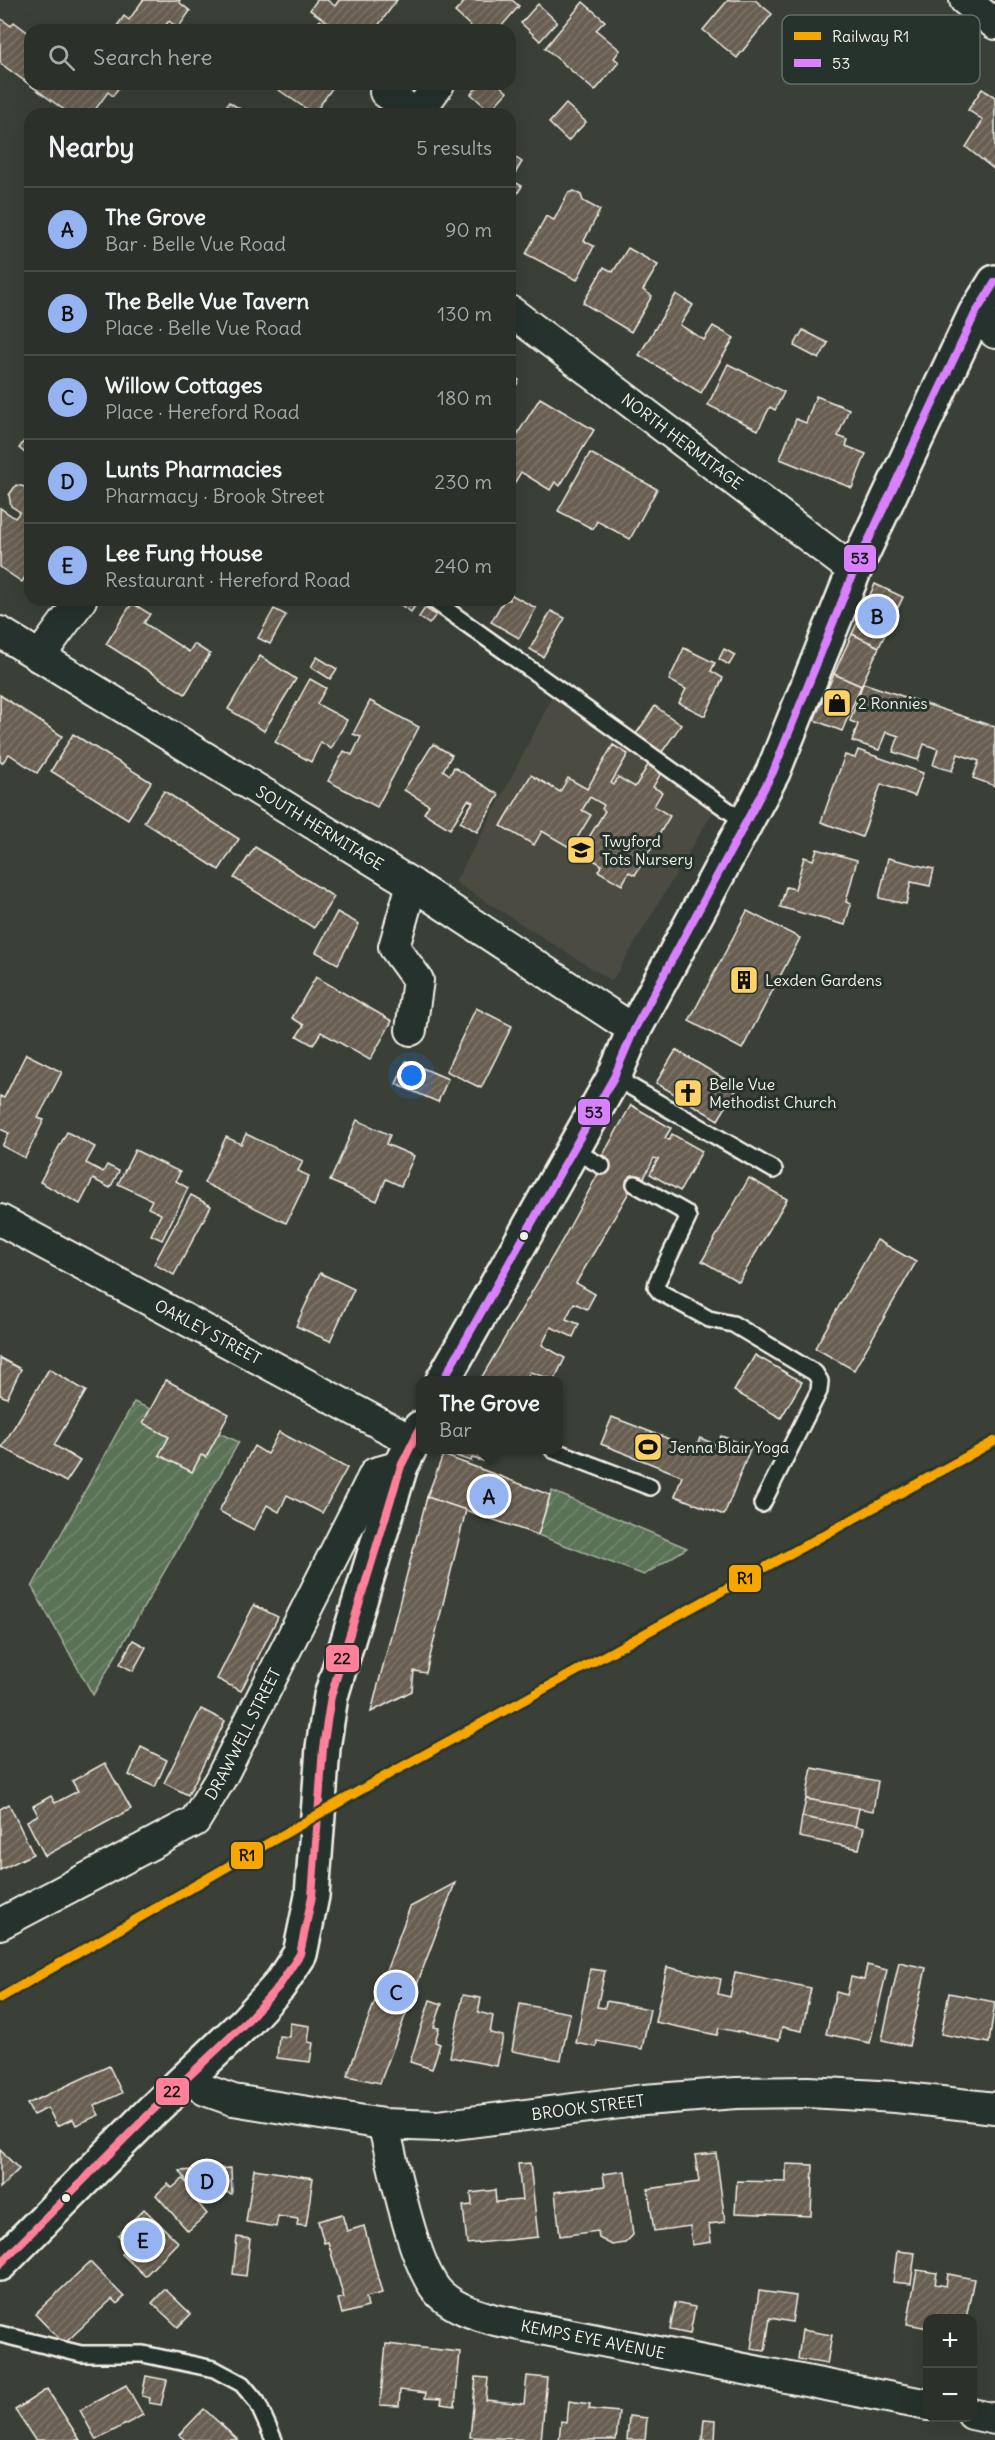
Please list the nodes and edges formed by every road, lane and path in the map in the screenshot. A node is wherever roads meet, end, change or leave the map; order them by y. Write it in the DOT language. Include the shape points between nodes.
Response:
graph roads {
  1 [pos="965,0"];
  2 [pos="995,24"];
  3 [pos="434,90"];
  4 [pos="385,92"];
  5 [pos="408,108"];
  6 [pos="421,108"];
  7 [pos="995,282"];
  8 [pos="516,316"];
  9 [pos="985,324"];
  10 [pos="854,571"];
  11 [pos="77,606"];
  12 [pos="441,606"];
  13 [pos="0,632"];
  14 [pos="39,657"];
  15 [pos="746,823"];
  16 [pos="412,884"];
  17 [pos="411,1030"];
  18 [pos="634,1030"];
  19 [pos="614,1077"];
  20 [pos="573,1150"];
  21 [pos="602,1166"];
  22 [pos="774,1170"];
  23 [pos="634,1184"];
  24 [pos="0,1220"];
  25 [pos="445,1376"];
  26 [pos="412,1445"];
  27 [pos="563,1453"];
  28 [pos="650,1487"];
  29 [pos="762,1504"];
  30 [pos="0,1924"];
  31 [pos="187,2077"];
  32 [pos="995,2108"];
  33 [pos="383,2124"];
  34 [pos="0,2264"];
  35 [pos="0,2334"];
  36 [pos="923,2404"];
  37 [pos="977,2415"];
  38 [pos="995,2419"];
  39 [pos="274,2440"];
  1 -- 2 [label="street"];
  3 -- 6 [label="street"];
  4 -- 5 [label="street"];
  7 -- 9 [label="street"];
  8 -- 10 [label="street, NORTH HERMITAGE"];
  9 -- 10 [label="street"];
  10 -- 15 [label="street" via="773,772"];
  11 -- 14 [label="street"];
  12 -- 15 [label="lane"];
  13 -- 14 [label="street, SOUTH HERMITAGE"];
  14 -- 16 [label="street, SOUTH HERMITAGE"];
  15 -- 18 [label="street"];
  16 -- 17 [label="street" via="394,948 418,980"];
  16 -- 18 [label="street, SOUTH HERMITAGE"];
  18 -- 19 [label="street"];
  19 -- 20 [label="street"];
  19 -- 22 [label="lane"];
  20 -- 21 [label="lane"];
  20 -- 25 [label="street"];
  23 -- 29 [label="lane" via="686,1213 688,1218 657,1282 660,1292 709,1319 732,1324 815,1373 820,1381 819,1392"];
  24 -- 26 [label="street, OAKLEY STREET"];
  26 -- 30 [label="street, DRAWWELL STREET" via="375,1473 221,1778 195,1821"];
  26 -- 31 [label="street" via="332,1696 323,1748 312,1896 300,1954 279,1986 246,2022"];
  27 -- 28 [label="lane"];
  31 -- 33 [label="street, BROOK STREET" via="205,2090 233,2100"];
  31 -- 34 [label="street"];
  32 -- 33 [label="street, BROOK STREET" via="808,2092 736,2093 644,2100 438,2127"];
  33 -- 36 [label="street, KEMPS EYE AVENUE" via="423,2268 439,2293 461,2310 495,2320"];
  35 -- 39 [label="lane" via="81,2354 142,2354 214,2369 242,2384 257,2402"];
  37 -- 38 [label="street"];
}
